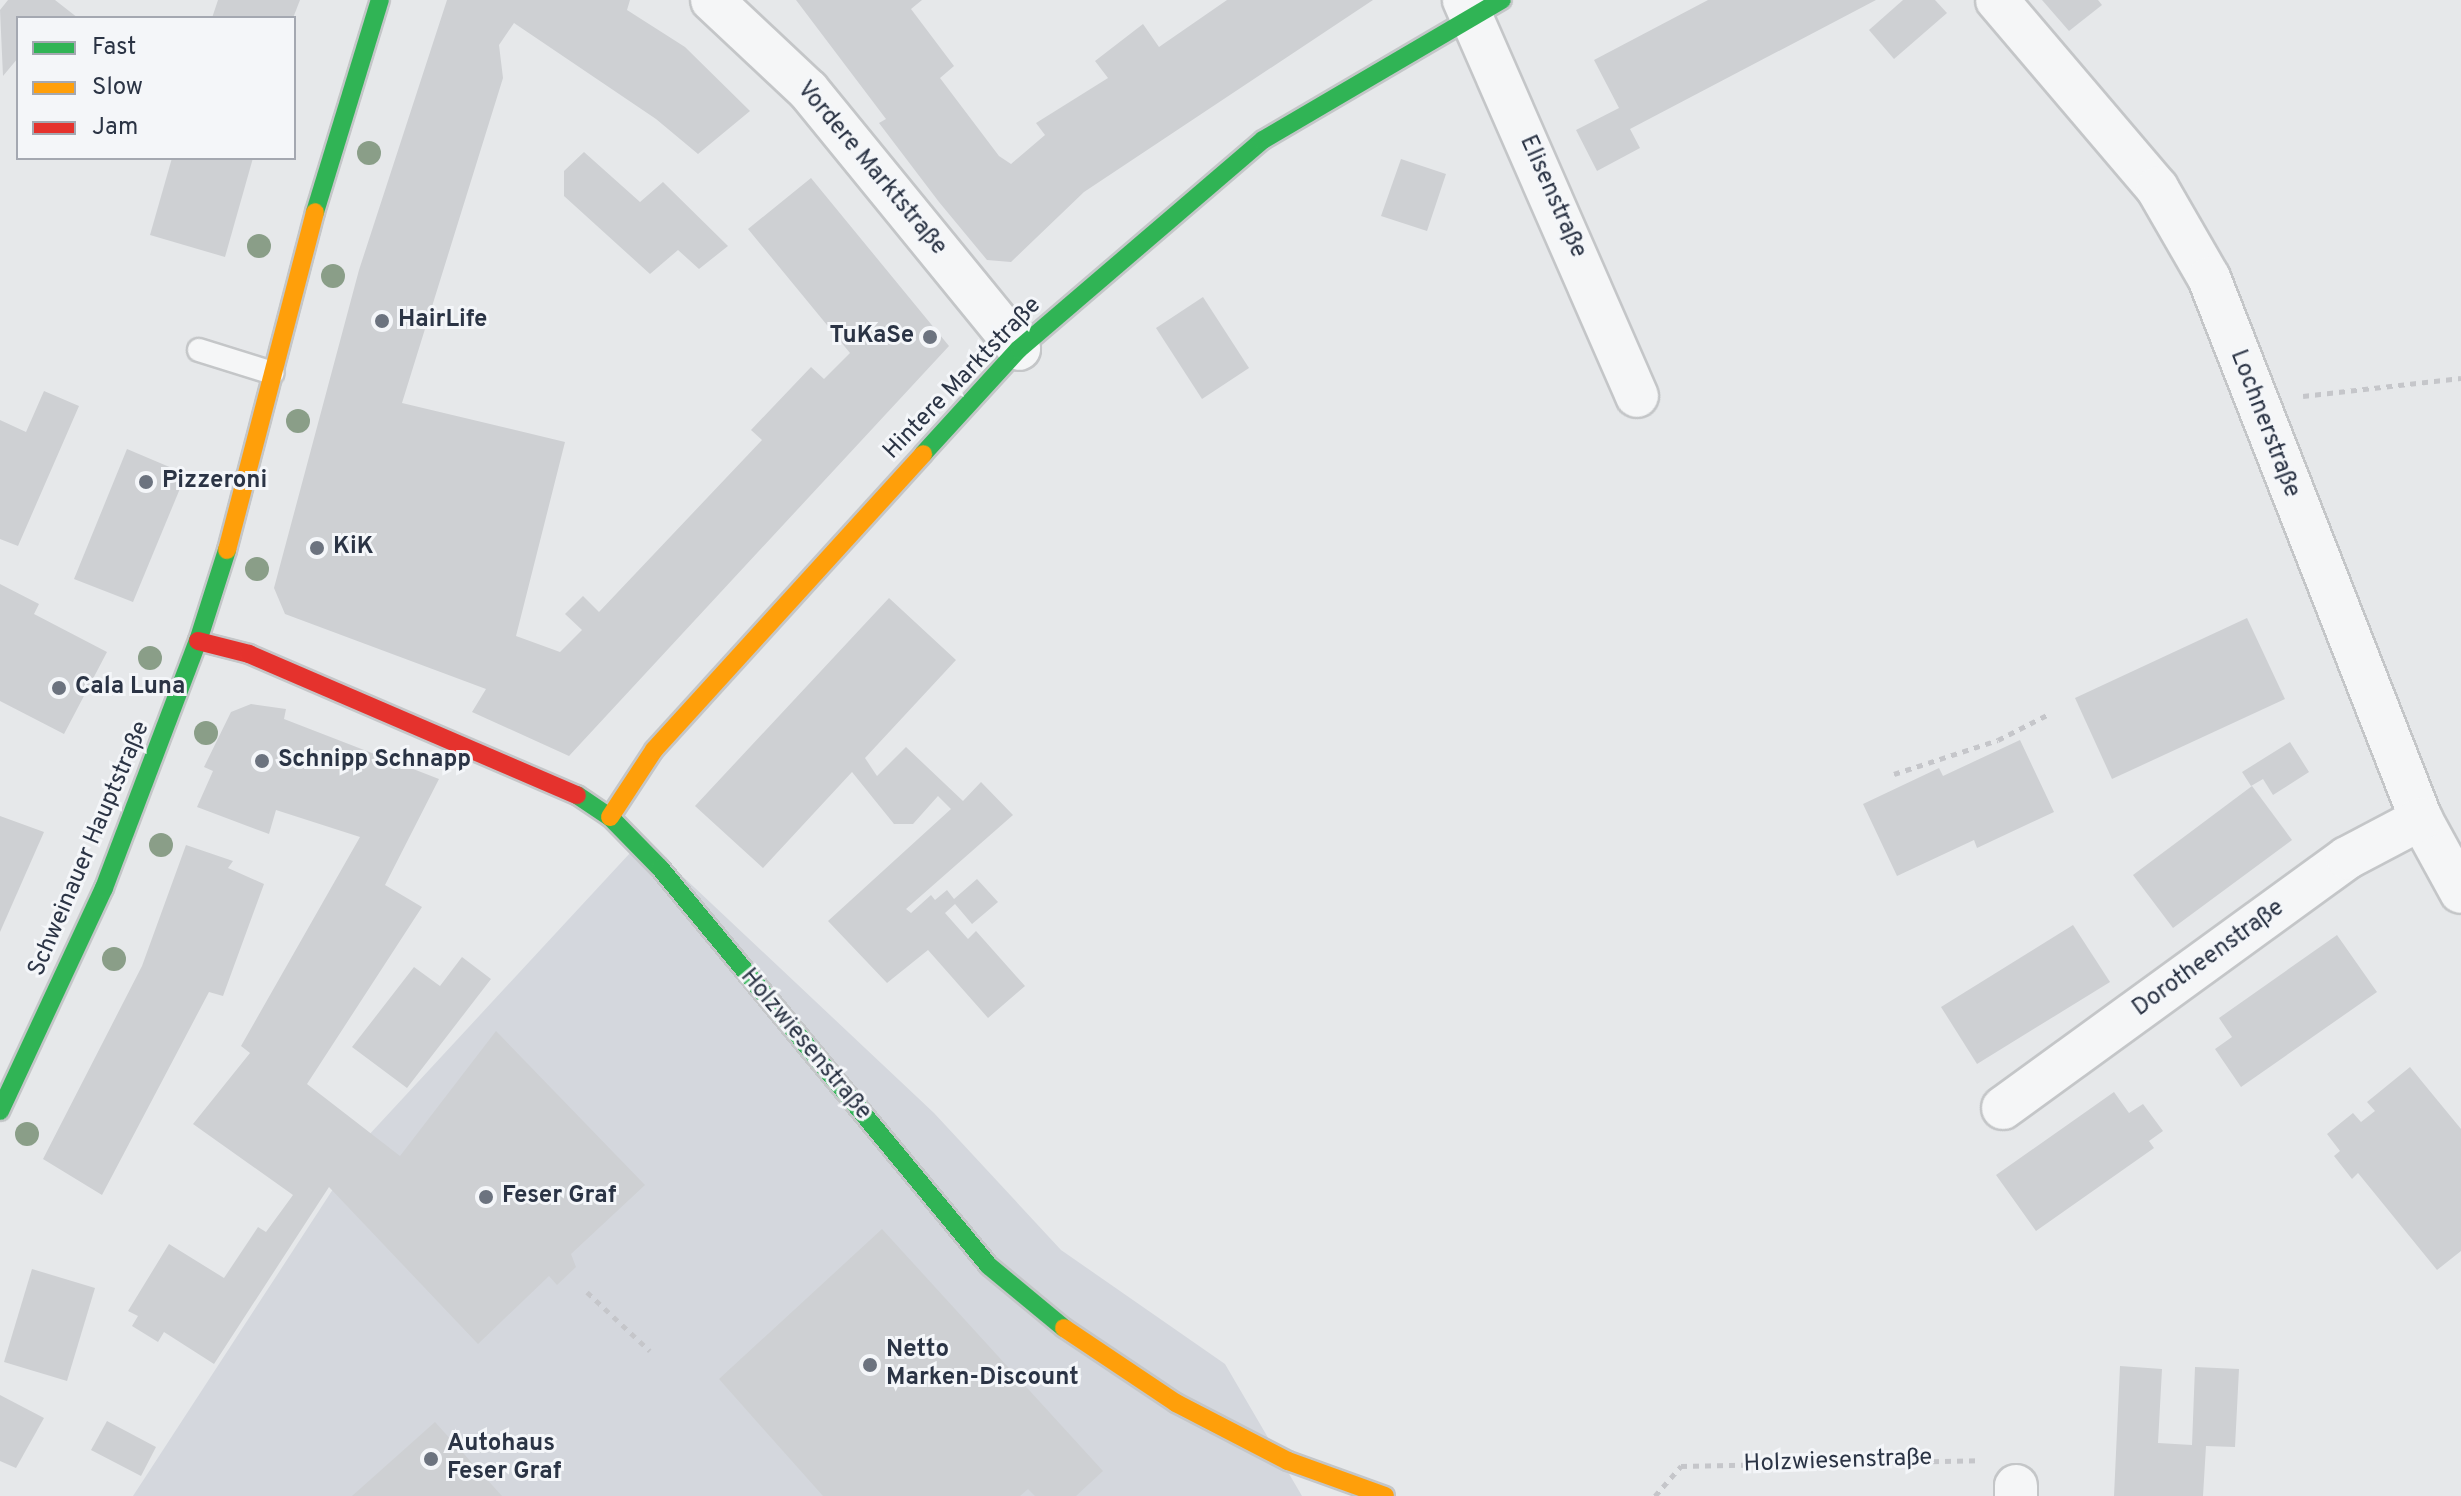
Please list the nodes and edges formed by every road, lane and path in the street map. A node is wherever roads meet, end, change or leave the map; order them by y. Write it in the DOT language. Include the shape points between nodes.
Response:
graph roads {
  1 [pos="380,0"];
  2 [pos="712,0"];
  3 [pos="1997,0"];
  4 [pos="1479,5"];
  5 [pos="1019,349"];
  6 [pos="199,350"];
  7 [pos="273,373"];
  8 [pos="2461,378"];
  9 [pos="1637,396"];
  10 [pos="2254,402"];
  11 [pos="198,641"];
  12 [pos="2047,715"];
  13 [pos="1894,774"];
  14 [pos="610,817"];
  15 [pos="2421,819"];
  16 [pos="2456,871"];
  17 [pos="2003,1108"];
  18 [pos="0,1111"];
  19 [pos="587,1292"];
  20 [pos="650,1351"];
  21 [pos="2016,1491"];
  22 [pos="1385,1496"];
  23 [pos="1655,1496"];
  1 -- 7 [label="street, Schweinauer Hauptstraße" via="327,164"];
  2 -- 5 [label="street, Vordere Marktstraße" via="808,90"];
  3 -- 10 [label="street, Lochnerstraße" via="2157,188 2209,278"];
  4 -- 5 [label="street, Hintere Marktstraße" via="1263,140"];
  4 -- 9 [label="street, Elisenstraße"];
  5 -- 14 [label="street, Hintere Marktstraße" via="654,750"];
  6 -- 7 [label="lane"];
  7 -- 11 [label="street, Schweinauer Hauptstraße"];
  8 -- 10 [label="path"];
  10 -- 15 [label="street, Lochnerstraße"];
  11 -- 14 [label="street, Holzwiesenstraße" via="249,654 389,711 575,793"];
  11 -- 18 [label="street, Schweinauer Hauptstraße" via="110,874"];
  12 -- 13 [label="path" via="1998,740"];
  14 -- 22 [label="street, Holzwiesenstraße" via="660,868 989,1266 1071,1334 1176,1403 1288,1461"];
  15 -- 16 [label="street, Lochnerstraße"];
  15 -- 17 [label="street, Dorotheenstraße" via="2347,858"];
  19 -- 20 [label="path"];
  21 -- 23 [label="path, Holzwiesenstraße" via="1978,1458 1681,1466"];
}
